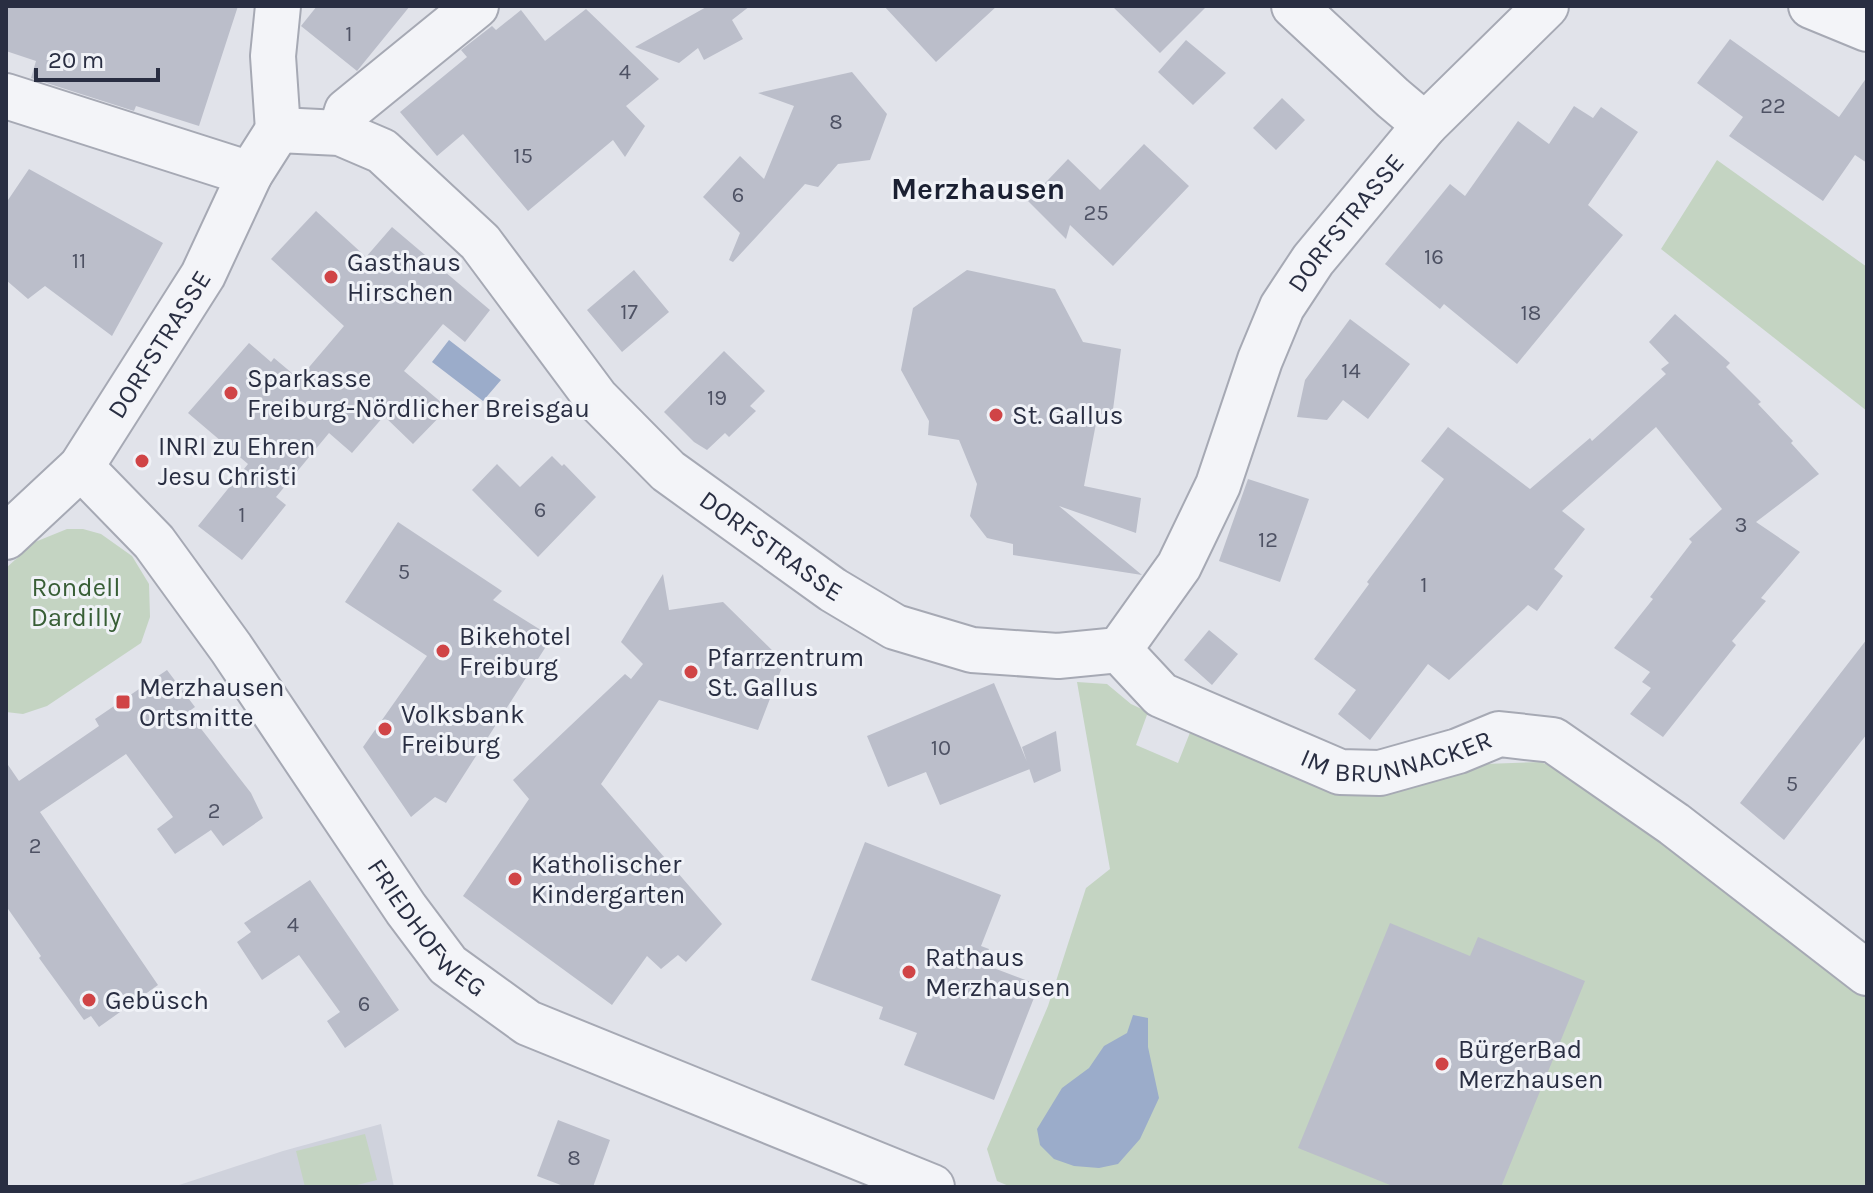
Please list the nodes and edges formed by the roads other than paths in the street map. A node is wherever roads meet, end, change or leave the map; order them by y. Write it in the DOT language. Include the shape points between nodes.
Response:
graph roads {
  1 [pos="278,6"];
  2 [pos="476,6"];
  3 [pos="1294,6"];
  4 [pos="1546,6"];
  5 [pos="1811,6"];
  6 [pos="1867,29"];
  7 [pos="6,96"];
  8 [pos="1425,125"];
  9 [pos="278,130"];
  10 [pos="340,133"];
  11 [pos="250,174"];
  12 [pos="81,467"];
  13 [pos="6,537"];
  14 [pos="1119,650"];
  15 [pos="1867,973"];
  16 [pos="932,1187"];
  1 -- 9 [label="street" via="273,56"];
  2 -- 10 [label="street" via="347,111"];
  3 -- 8 [label="street"];
  4 -- 8 [label="street, DORFSTRASSE"];
  5 -- 6 [label="street"];
  7 -- 11 [label="street"];
  8 -- 14 [label="street, DORFSTRASSE" via="1313,260 1282,307 1218,485 1179,566"];
  9 -- 10 [label="street, DORFSTRASSE"];
  9 -- 11 [label="street, DORFSTRASSE"];
  10 -- 14 [label="street, DORFSTRASSE" via="382,151 480,242 596,398 668,471 833,590 895,627 972,650 1058,656"];
  11 -- 12 [label="street, DORFSTRASSE" via="203,275"];
  12 -- 13 [label="street, DORFSTRASSE"];
  12 -- 16 [label="street, FRIEDHOFWEG" via="154,542 448,965 528,1023"];
  14 -- 15 [label="street, IM BRUNNACKER" via="1161,695 1340,772 1380,773 1499,734 1553,740 1674,824"];
}
